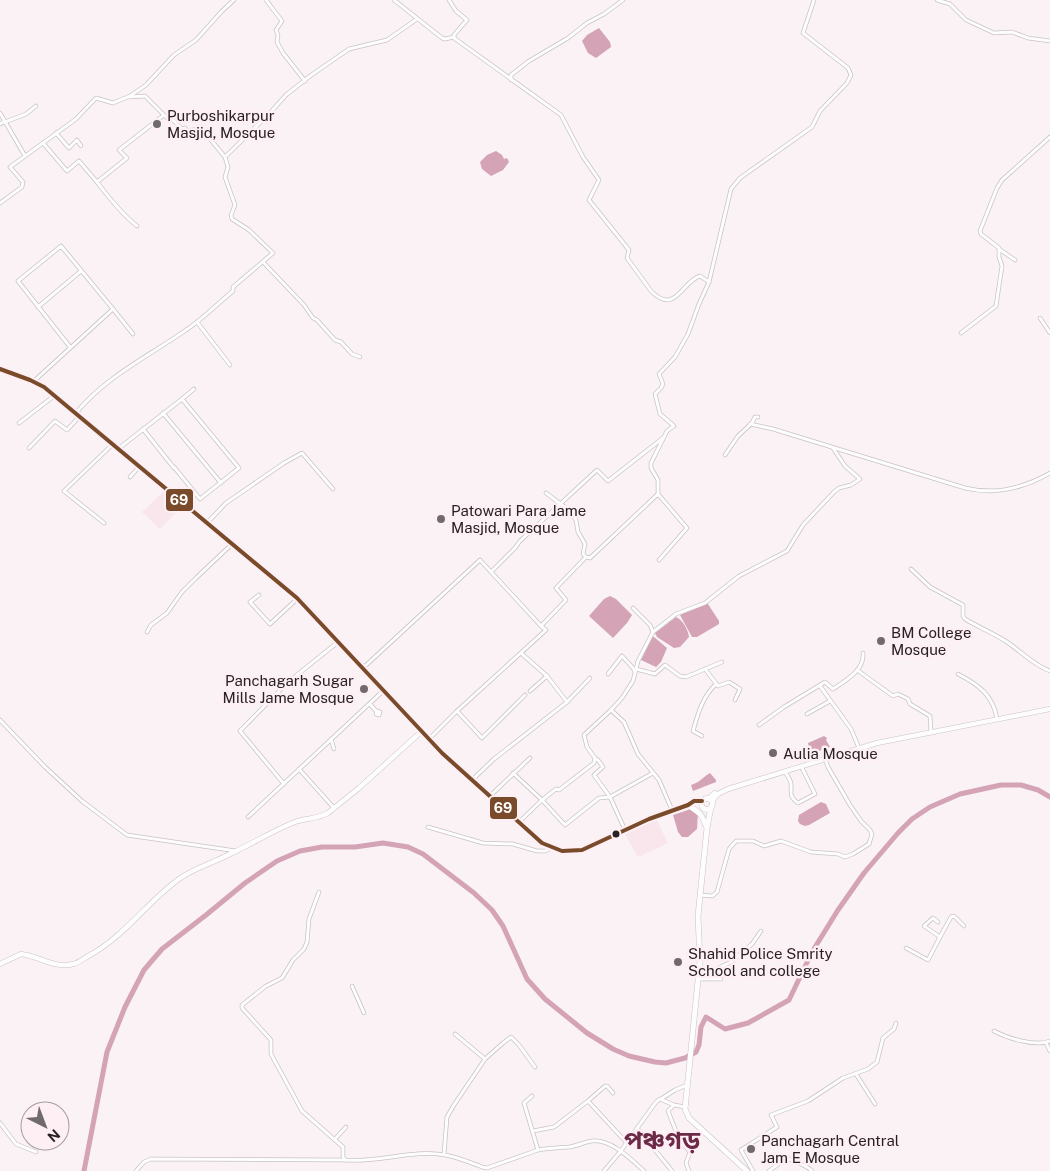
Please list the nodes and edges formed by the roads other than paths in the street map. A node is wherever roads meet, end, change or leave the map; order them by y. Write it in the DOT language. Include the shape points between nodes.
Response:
graph roads {
  1 [pos="234,0"];
  2 [pos="266,0"];
  3 [pos="394,0"];
  4 [pos="449,0"];
  5 [pos="622,0"];
  6 [pos="814,0"];
  7 [pos="937,0"];
  8 [pos="417,19"];
  9 [pos="454,37"];
  10 [pos="1050,41"];
  11 [pos="305,80"];
  12 [pos="511,80"];
  13 [pos="126,97"];
  14 [pos="36,106"];
  15 [pos="0,113"];
  16 [pos="164,115"];
  17 [pos="5,122"];
  18 [pos="0,124"];
  19 [pos="56,133"];
  20 [pos="1050,136"];
  21 [pos="43,143"];
  22 [pos="81,146"];
  23 [pos="25,156"];
  24 [pos="225,157"];
  25 [pos="97,182"];
  26 [pos="0,202"];
  27 [pos="137,226"];
  28 [pos="999,248"];
  29 [pos="1014,260"];
  30 [pos="262,262"];
  31 [pos="81,271"];
  32 [pos="710,282"];
  33 [pos="38,307"];
  34 [pos="113,309"];
  35 [pos="1040,318"];
  36 [pos="197,322"];
  37 [pos="961,333"];
  38 [pos="1050,333"];
  39 [pos="133,334"];
  40 [pos="70,347"];
  41 [pos="360,357"];
  42 [pos="230,365"];
  43 [pos="0,369"];
  44 [pos="34,381"];
  45 [pos="194,389"];
  46 [pos="55,396"];
  47 [pos="182,399"];
  48 [pos="163,413"];
  49 [pos="78,414"];
  50 [pos="758,417"];
  51 [pos="19,423"];
  52 [pos="750,424"];
  53 [pos="143,429"];
  54 [pos="664,438"];
  55 [pos="113,444"];
  56 [pos="29,448"];
  57 [pos="834,448"];
  58 [pos="118,449"];
  59 [pos="725,455"];
  60 [pos="140,466"];
  61 [pos="1050,473"];
  62 [pos="130,477"];
  63 [pos="221,483"];
  64 [pos="333,488"];
  65 [pos="546,492"];
  66 [pos="658,494"];
  67 [pos="561,504"];
  68 [pos="104,523"];
  69 [pos="207,523"];
  70 [pos="232,543"];
  71 [pos="586,557"];
  72 [pos="659,560"];
  73 [pos="911,569"];
  74 [pos="491,572"];
  75 [pos="259,595"];
  76 [pos="298,598"];
  77 [pos="633,608"];
  78 [pos="541,626"];
  79 [pos="147,632"];
  80 [pos="653,632"];
  81 [pos="339,642"];
  82 [pos="522,654"];
  83 [pos="863,654"];
  84 [pos="722,662"];
  85 [pos="363,668"];
  86 [pos="705,669"];
  87 [pos="857,670"];
  88 [pos="636,671"];
  89 [pos="1050,671"];
  90 [pos="608,674"];
  91 [pos="958,674"];
  92 [pos="547,676"];
  93 [pos="590,678"];
  94 [pos="716,684"];
  95 [pos="820,686"];
  96 [pos="384,690"];
  97 [pos="530,691"];
  98 [pos="525,695"];
  99 [pos="734,700"];
  100 [pos="830,701"];
  101 [pos="567,702"];
  102 [pos="370,704"];
  103 [pos="1050,709"];
  104 [pos="611,710"];
  105 [pos="376,711"];
  106 [pos="457,711"];
  107 [pos="807,714"];
  108 [pos="0,720"];
  109 [pos="997,720"];
  110 [pos="759,725"];
  111 [pos="422,731"];
  112 [pos="930,733"];
  113 [pos="702,736"];
  114 [pos="332,739"];
  115 [pos="429,739"];
  116 [pos="859,748"];
  117 [pos="334,749"];
  118 [pos="530,758"];
  119 [pos="595,759"];
  120 [pos="825,759"];
  121 [pos="801,766"];
  122 [pos="299,769"];
  123 [pos="785,771"];
  124 [pos="653,772"];
  125 [pos="513,773"];
  126 [pos="472,780"];
  127 [pos="284,784"];
  128 [pos="489,796"];
  129 [pos="610,797"];
  130 [pos="542,800"];
  131 [pos="700,801"];
  132 [pos="710,802"];
  133 [pos="690,806"];
  134 [pos="334,808"];
  135 [pos="672,810"];
  136 [pos="705,810"];
  137 [pos="709,815"];
  138 [pos="248,818"];
  139 [pos="518,823"];
  140 [pos="428,827"];
  141 [pos="707,828"];
  142 [pos="625,830"];
  143 [pos="552,848"];
  144 [pos="237,851"];
  145 [pos="319,892"];
  146 [pos="700,895"];
  147 [pos="938,922"];
  148 [pos="964,926"];
  149 [pos="761,932"];
  150 [pos="940,937"];
  151 [pos="906,948"];
  152 [pos="0,964"];
  153 [pos="698,978"];
  154 [pos="721,979"];
  155 [pos="352,986"];
  156 [pos="364,1013"];
  157 [pos="896,1023"];
  158 [pos="994,1031"];
  159 [pos="455,1034"];
  160 [pos="1048,1042"];
  161 [pos="1050,1051"];
  162 [pos="485,1059"];
  163 [pos="535,1067"];
  164 [pos="856,1074"];
  165 [pos="686,1085"];
  166 [pos="613,1093"];
  167 [pos="532,1096"];
  168 [pos="660,1099"];
  169 [pos="588,1101"];
  170 [pos="875,1104"];
  171 [pos="674,1105"];
  172 [pos="685,1106"];
  173 [pos="0,1123"];
  174 [pos="346,1127"];
  175 [pos="637,1128"];
  176 [pos="532,1131"];
  177 [pos="335,1139"];
  178 [pos="626,1142"];
  179 [pos="538,1150"];
  180 [pos="36,1152"];
  181 [pos="620,1152"];
  182 [pos="444,1154"];
  183 [pos="345,1160"];
  184 [pos="487,1168"];
  185 [pos="136,1171"];
  186 [pos="493,1171"];
  187 [pos="604,1171"];
  188 [pos="644,1171"];
  189 [pos="672,1171"];
  190 [pos="689,1171"];
  191 [pos="747,1171"];
  192 [pos="753,1171"];
  193 [pos="769,1171"];
  194 [pos="812,1171"];
  1 -- 13 [label="street" via="146,85"];
  2 -- 11 [label="street" via="282,21 276,30 277,42"];
  3 -- 8 [label="street"];
  4 -- 9 [label="street" via="467,20"];
  5 -- 12 [label="street" via="519,68 511,75"];
  6 -- 32 [label="street" via="803,33 848,68 851,75 820,111 812,127 740,178 731,189"];
  7 -- 10 [label="street" via="950,4 966,20 994,33 1012,32"];
  8 -- 9 [label="street" via="442,38"];
  8 -- 11 [label="street" via="387,40 349,49"];
  9 -- 12 [label="street"];
  11 -- 24 [label="street"];
  12 -- 32 [label="street" via="561,115 599,180 588,200 629,250 627,258 651,291 665,300 682,292 694,278 700,276"];
  13 -- 16 [label="street" via="145,96"];
  13 -- 19 [label="street" via="113,103 96,98 84,112"];
  14 -- 17 [label="street" via="26,114"];
  15 -- 17 [label="street"];
  16 -- 24 [label="street" via="182,129 201,128"];
  16 -- 25 [label="street" via="120,150 127,158"];
  17 -- 18 [label="street"];
  17 -- 23 [label="street"];
  19 -- 21 [label="street"];
  19 -- 22 [label="street" via="68,148 77,140"];
  20 -- 28 [label="street" via="997,188 980,231"];
  21 -- 23 [label="street"];
  21 -- 25 [label="street" via="68,171 79,161"];
  23 -- 26 [label="street" via="10,167 23,182 22,186"];
  24 -- 30 [label="street" via="228,167 225,177 235,205 232,219 273,253"];
  25 -- 27 [label="street"];
  28 -- 29 [label="street"];
  28 -- 37 [label="street" via="1002,266 996,306"];
  30 -- 36 [label="street"];
  30 -- 41 [label="street" via="335,340"];
  31 -- 33 [label="street"];
  31 -- 33 [label="street" via="61,246 18,282"];
  31 -- 34 [label="street"];
  32 -- 54 [label="street" via="675,357 658,374 663,384 655,394 660,414 674,426"];
  33 -- 40 [label="street"];
  34 -- 39 [label="street"];
  34 -- 40 [label="street"];
  35 -- 38 [label="street"];
  36 -- 42 [label="street"];
  36 -- 49 [label="street" via="121,373 81,406"];
  40 -- 44 [label="street"];
  43 -- 44 [label="highway"];
  44 -- 46 [label="highway"];
  45 -- 47 [label="street"];
  46 -- 49 [label="highway"];
  46 -- 51 [label="street"];
  47 -- 48 [label="street"];
  47 -- 63 [label="street" via="238,468"];
  48 -- 53 [label="street"];
  48 -- 63 [label="street"];
  49 -- 55 [label="highway"];
  49 -- 56 [label="street" via="67,430 55,421"];
  50 -- 52 [label="street"];
  52 -- 57 [label="street"];
  52 -- 59 [label="street"];
  53 -- 58 [label="street"];
  53 -- 63 [label="street" via="200,499"];
  54 -- 66 [label="street" via="651,463 658,480"];
  54 -- 67 [label="street" via="608,481 597,470"];
  55 -- 58 [label="highway"];
  55 -- 68 [label="street" via="64,491"];
  57 -- 61 [label="street" via="980,491 1018,487"];
  57 -- 80 [label="street" via="845,466 860,479 834,492 805,523 787,552 738,576 705,603 676,614"];
  58 -- 60 [label="highway"];
  60 -- 62 [label="street"];
  60 -- 69 [label="highway"];
  64 -- 69 [label="street" via="302,453 226,503"];
  65 -- 67 [label="street"];
  66 -- 71 [label="street" via="590,558"];
  66 -- 72 [label="street" via="687,528"];
  67 -- 71 [label="street" via="576,520"];
  67 -- 74 [label="street"];
  69 -- 70 [label="highway"];
  70 -- 76 [label="highway"];
  70 -- 79 [label="street"];
  71 -- 78 [label="street" via="556,588 566,600"];
  73 -- 89 [label="street" via="933,589 963,605 964,619 999,637 1034,664"];
  74 -- 78 [label="street"];
  74 -- 85 [label="street" via="480,560"];
  75 -- 76 [label="street" via="250,602 270,624"];
  76 -- 81 [label="highway"];
  77 -- 80 [label="street"];
  78 -- 82 [label="street" via="546,630"];
  80 -- 88 [label="street"];
  81 -- 85 [label="highway"];
  81 -- 127 [label="street" via="287,684 240,730"];
  82 -- 92 [label="street"];
  82 -- 106 [label="street"];
  83 -- 87 [label="street" via="863,662"];
  84 -- 86 [label="street"];
  85 -- 96 [label="highway"];
  86 -- 88 [label="street" via="686,677 665,665 655,674"];
  86 -- 94 [label="street"];
  87 -- 95 [label="street" via="833,689 826,682"];
  87 -- 112 [label="street" via="893,696 898,694 907,698 910,704 930,716"];
  88 -- 90 [label="street" via="622,656"];
  88 -- 104 [label="street" via="626,692"];
  91 -- 109 [label="street" via="987,694"];
  92 -- 97 [label="street"];
  92 -- 101 [label="street"];
  93 -- 101 [label="street"];
  94 -- 99 [label="street" via="720,686 729,682 740,689"];
  94 -- 113 [label="street" via="708,692 696,718 693,731"];
  95 -- 100 [label="street"];
  95 -- 110 [label="street" via="784,706"];
  96 -- 102 [label="street"];
  96 -- 111 [label="highway"];
  98 -- 106 [label="street" via="482,738"];
  100 -- 107 [label="street"];
  100 -- 116 [label="street" via="853,732"];
  101 -- 126 [label="street"];
  102 -- 105 [label="street"];
  102 -- 114 [label="street"];
  103 -- 109 [label="main road"];
  104 -- 119 [label="street" via="584,735"];
  104 -- 124 [label="street" via="624,722 638,754"];
  106 -- 115 [label="street"];
  108 -- 144 [label="street" via="82,801 127,834"];
  109 -- 112 [label="main road"];
  111 -- 115 [label="highway"];
  111 -- 134 [label="main road"];
  112 -- 116 [label="main road"];
  114 -- 117 [label="street"];
  114 -- 122 [label="street"];
  115 -- 126 [label="highway"];
  116 -- 120 [label="main road"];
  118 -- 125 [label="street"];
  119 -- 129 [label="street" via="603,768 594,776"];
  119 -- 130 [label="street"];
  120 -- 121 [label="main road"];
  120 -- 146 [label="street" via="850,805 870,830 869,844 845,857 811,852 779,840 764,846 753,841 736,841 729,850 718,892 712,896"];
  121 -- 123 [label="main road"];
  121 -- 123 [label="street" via="815,794 798,803 790,792 791,782"];
  122 -- 127 [label="street"];
  122 -- 134 [label="street"];
  123 -- 132 [label="main road" via="721,791"];
  124 -- 129 [label="street"];
  124 -- 135 [label="street"];
  125 -- 128 [label="street"];
  125 -- 130 [label="street"];
  126 -- 128 [label="highway"];
  127 -- 138 [label="street"];
  128 -- 139 [label="highway"];
  129 -- 130 [label="street" via="600,797 565,825"];
  129 -- 142 [label="street"];
  130 -- 139 [label="street"];
  131 -- 132 [label="highway"];
  131 -- 133 [label="highway"];
  131 -- 136 [label="highway"];
  132 -- 136 [label="highway"];
  132 -- 137 [label="highway"];
  133 -- 135 [label="highway"];
  133 -- 141 [label="highway" via="700,814"];
  134 -- 144 [label="main road" via="323,816 296,822 263,836"];
  135 -- 142 [label="highway"];
  136 -- 137 [label="highway"];
  137 -- 141 [label="highway"];
  139 -- 143 [label="highway"];
  140 -- 143 [label="street" via="483,843 513,844 537,851"];
  141 -- 146 [label="highway"];
  142 -- 143 [label="highway" via="582,850"];
  144 -- 152 [label="main road" via="181,878 105,946 74,964 62,965 21,954"];
  145 -- 177 [label="street" via="309,919 304,948 282,978 248,999 242,1008 271,1040 271,1054 302,1110"];
  146 -- 153 [label="highway"];
  147 -- 150 [label="street" via="933,918 924,926"];
  148 -- 150 [label="street" via="952,916"];
  149 -- 153 [label="street" via="731,962"];
  150 -- 151 [label="street" via="928,960"];
  153 -- 154 [label="street"];
  153 -- 165 [label="highway"];
  155 -- 156 [label="street"];
  157 -- 164 [label="street" via="894,1030 882,1038 877,1062"];
  158 -- 160 [label="street" via="1013,1039"];
  159 -- 162 [label="street"];
  160 -- 161 [label="street"];
  162 -- 163 [label="street" via="512,1037"];
  162 -- 182 [label="street" via="447,1117"];
  164 -- 170 [label="street"];
  164 -- 192 [label="street" via="843,1078 808,1101 771,1115 777,1127 741,1150"];
  165 -- 168 [label="street"];
  165 -- 172 [label="highway"];
  166 -- 169 [label="street" via="604,1086"];
  167 -- 176 [label="street" via="524,1103"];
  168 -- 171 [label="street"];
  168 -- 175 [label="street"];
  169 -- 176 [label="street" via="554,1127"];
  169 -- 178 [label="street"];
  171 -- 172 [label="street"];
  171 -- 190 [label="street" via="668,1111 679,1138 690,1152 686,1163"];
  172 -- 191 [label="highway" via="689,1118"];
  173 -- 180 [label="street" via="16,1144"];
  174 -- 177 [label="street"];
  175 -- 178 [label="street"];
  175 -- 189 [label="street"];
  176 -- 179 [label="street"];
  177 -- 183 [label="street" via="343,1147"];
  178 -- 181 [label="street"];
  179 -- 181 [label="street" via="595,1140"];
  179 -- 184 [label="street"];
  181 -- 187 [label="street"];
  181 -- 188 [label="street"];
  182 -- 183 [label="street" via="362,1162"];
  182 -- 184 [label="street"];
  183 -- 185 [label="street" via="151,1159"];
  184 -- 186 [label="street"];
  193 -- 194 [label="street" via="788,1158"];
}
